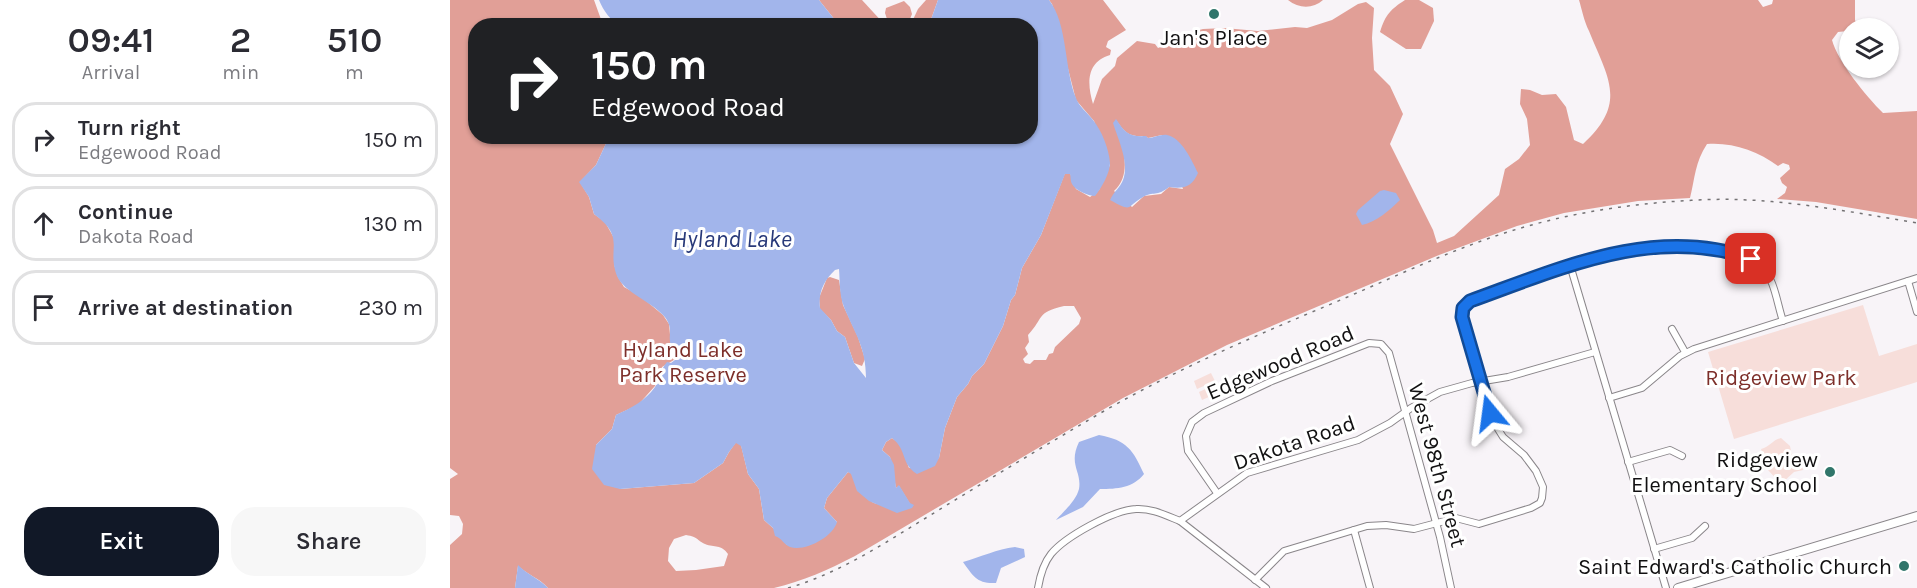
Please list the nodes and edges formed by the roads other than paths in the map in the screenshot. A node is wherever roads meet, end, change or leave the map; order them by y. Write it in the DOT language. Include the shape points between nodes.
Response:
graph roads {
  1 [pos="1570,265"];
  2 [pos="1917,278"];
  3 [pos="1908,281"];
  4 [pos="1917,312"];
  5 [pos="1783,321"];
  6 [pos="1672,329"];
  7 [pos="1595,352"];
  8 [pos="1685,352"];
  9 [pos="1389,353"];
  10 [pos="1481,382"];
  11 [pos="1609,398"];
  12 [pos="1405,412"];
  13 [pos="1682,456"];
  14 [pos="1628,462"];
  15 [pos="1217,493"];
  16 [pos="1917,516"];
  17 [pos="1180,521"];
  18 [pos="1437,523"];
  19 [pos="1705,526"];
  20 [pos="1354,530"];
  21 [pos="1654,549"];
  22 [pos="1256,580"];
  23 [pos="1038,588"];
  24 [pos="1266,588"];
  25 [pos="1370,588"];
  26 [pos="1451,588"];
  27 [pos="1666,588"];
  28 [pos="1678,588"];
  1 -- 5 [label="street" via="1663,247 1697,246 1734,253 1763,267"];
  1 -- 7 [label="street"];
  1 -- 10 [label="street" via="1470,301 1463,308 1462,317"];
  2 -- 3 [label="street"];
  3 -- 4 [label="street"];
  3 -- 5 [label="street"];
  5 -- 8 [label="street"];
  6 -- 8 [label="street"];
  7 -- 10 [label="street, Dakota Road"];
  7 -- 11 [label="street"];
  8 -- 11 [label="street" via="1642,388"];
  9 -- 12 [label="street, West 98th Street"];
  9 -- 15 [label="street, Edgewood Road" via="1381,344 1369,343 1272,381 1198,417 1189,429 1186,444"];
  10 -- 12 [label="street, Dakota Road" via="1440,392"];
  10 -- 18 [label="street" via="1497,430 1531,463 1543,488 1542,498 1536,506 1479,524 1456,519"];
  11 -- 14 [label="street"];
  12 -- 15 [label="street, Dakota Road" via="1358,440 1247,473"];
  12 -- 18 [label="street, West 98th Street"];
  13 -- 14 [label="street" via="1670,450"];
  14 -- 21 [label="street"];
  15 -- 17 [label="street, Dakota Road"];
  16 -- 28 [label="street"];
  17 -- 22 [label="street"];
  17 -- 23 [label="street" via="1148,509 1113,514 1059,546 1045,563"];
  18 -- 20 [label="street" via="1414,529 1376,525"];
  18 -- 26 [label="street, West 98th Street"];
  19 -- 21 [label="street" via="1692,538"];
  20 -- 22 [label="street" via="1284,551"];
  20 -- 25 [label="street"];
  21 -- 27 [label="street"];
  22 -- 24 [label="street"];
}
